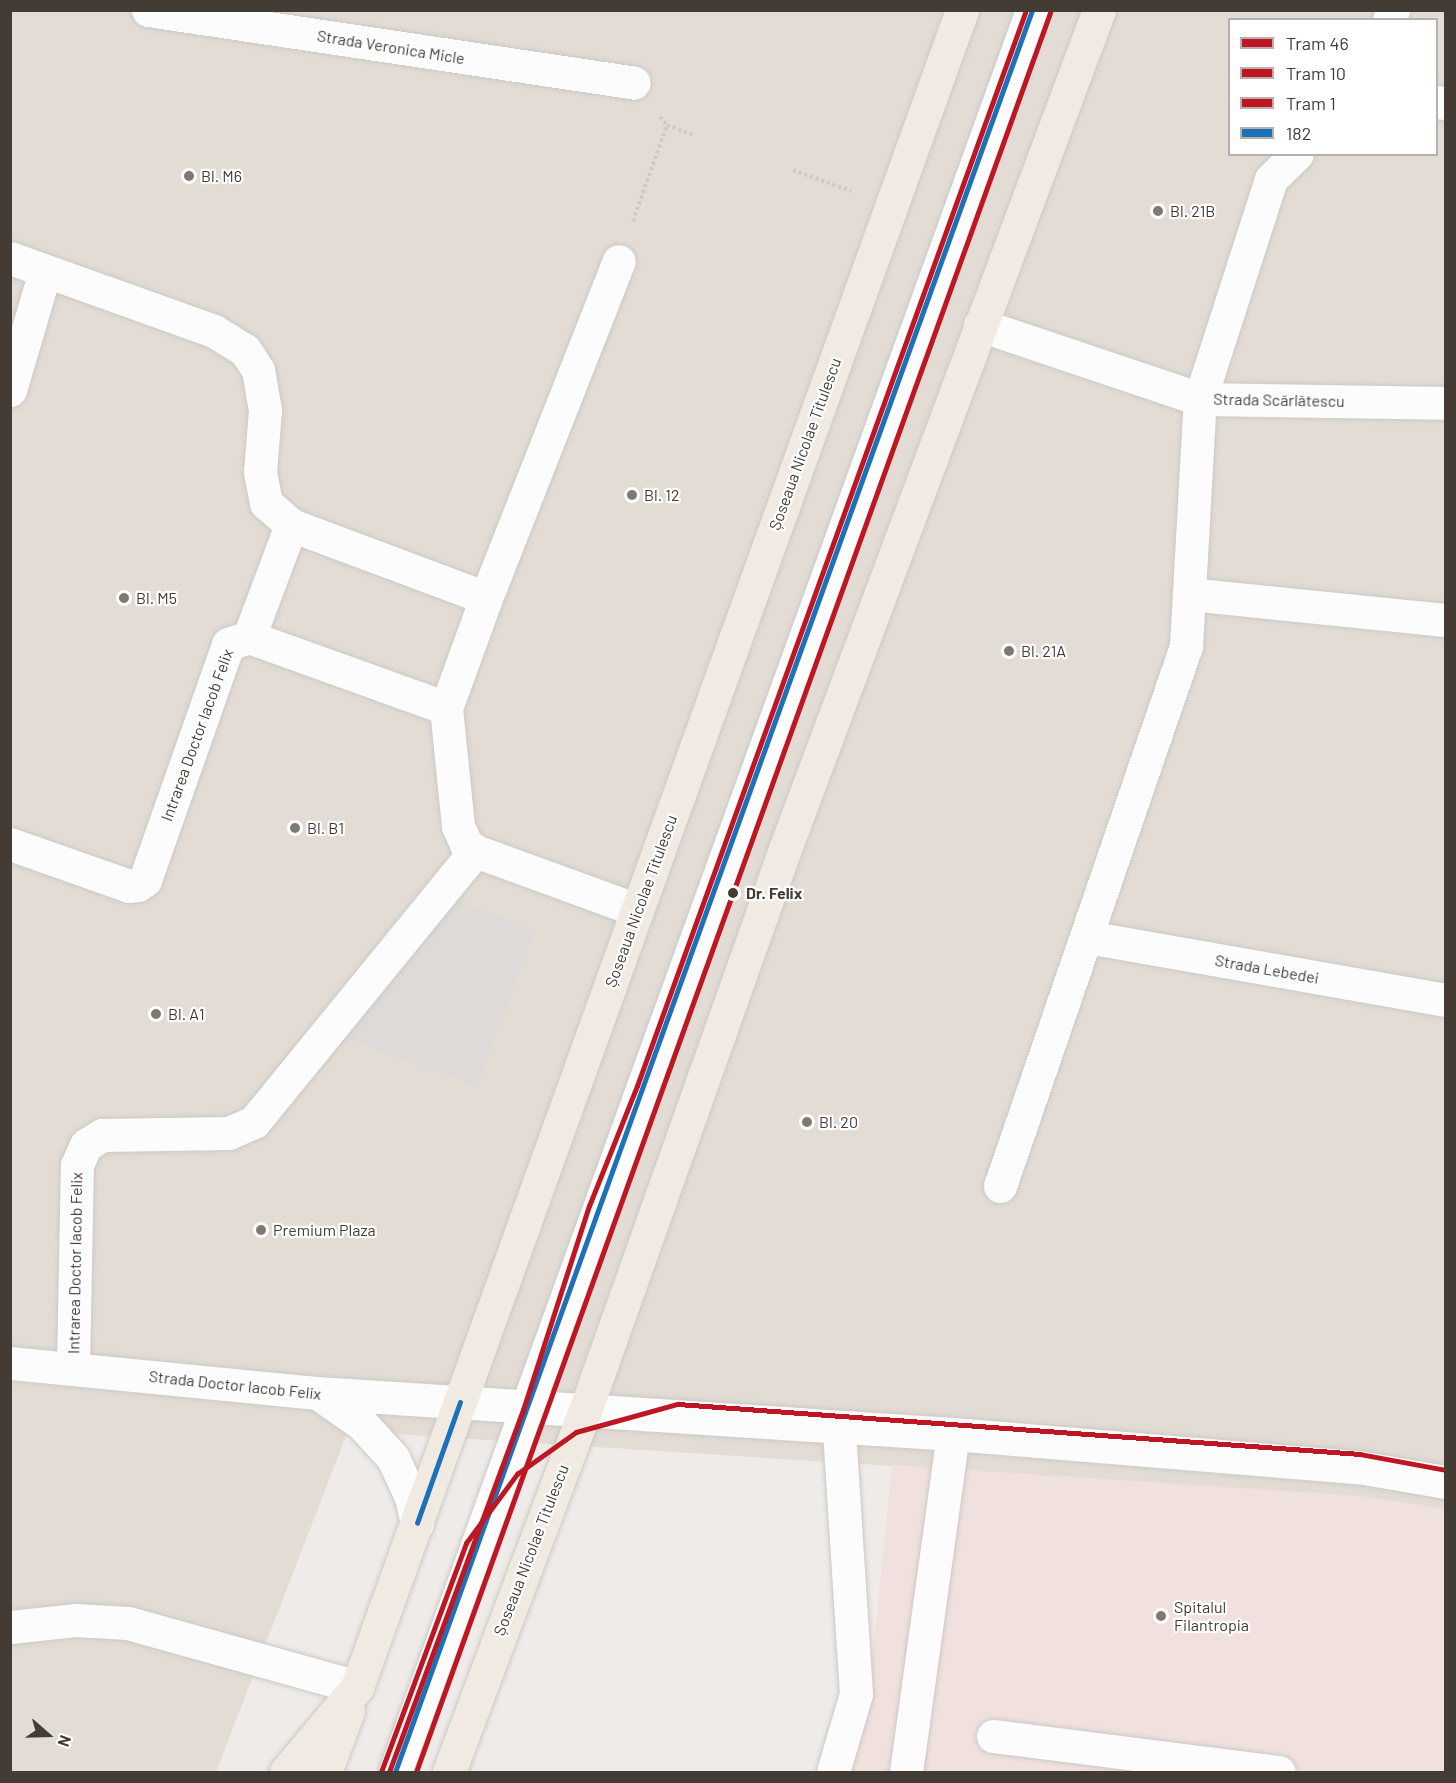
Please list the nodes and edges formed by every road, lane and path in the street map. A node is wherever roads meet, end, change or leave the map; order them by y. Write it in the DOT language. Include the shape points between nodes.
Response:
graph roads {
  1 [pos="148,10"];
  2 [pos="962,10"];
  3 [pos="1032,10"];
  4 [pos="1099,10"];
  5 [pos="288,21"];
  6 [pos="634,83"];
  7 [pos="666,125"];
  8 [pos="1295,156"];
  9 [pos="793,170"];
  10 [pos="891,207"];
  11 [pos="10,258"];
  12 [pos="619,261"];
  13 [pos="45,271"];
  14 [pos="980,324"];
  15 [pos="10,390"];
  16 [pos="1200,399"];
  17 [pos="1446,403"];
  18 [pos="291,525"];
  19 [pos="1189,594"];
  20 [pos="486,598"];
  21 [pos="1446,620"];
  22 [pos="249,637"];
  23 [pos="446,708"];
  24 [pos="10,844"];
  25 [pos="475,851"];
  26 [pos="637,910"];
  27 [pos="1088,938"];
  28 [pos="1446,1000"];
  29 [pos="1000,1186"];
  30 [pos="10,1363"];
  31 [pos="73,1368"];
  32 [pos="317,1394"];
  33 [pos="460,1402"];
  34 [pos="529,1407"];
  35 [pos="585,1411"];
  36 [pos="838,1428"];
  37 [pos="953,1434"];
  38 [pos="1446,1482"];
  39 [pos="417,1523"];
  40 [pos="10,1627"];
  41 [pos="357,1687"];
  42 [pos="993,1736"];
  43 [pos="448,1772"];
  44 [pos="1273,1772"];
  45 [pos="285,1773"];
  46 [pos="325,1773"];
  47 [pos="395,1773"];
  48 [pos="832,1773"];
  49 [pos="906,1773"];
  1 -- 5 [label="street, Strada Veronica Micle"];
  2 -- 10 [label="main road, Șoseaua Nicolae Titulescu"];
  3 -- 34 [label="street" via="676,988"];
  4 -- 14 [label="main road, Șoseaua Nicolae Titulescu"];
  5 -- 6 [label="street, Strada Veronica Micle"];
  7 -- 12 [label="path"];
  8 -- 16 [label="street" via="1271,179"];
  9 -- 10 [label="path"];
  10 -- 26 [label="main road, Șoseaua Nicolae Titulescu"];
  11 -- 13 [label="street"];
  12 -- 20 [label="street"];
  13 -- 15 [label="street"];
  13 -- 18 [label="street" via="214,331 245,350 258,370 265,410 260,472 266,503"];
  14 -- 16 [label="street, Strada Scărlătescu"];
  14 -- 35 [label="main road, Șoseaua Nicolae Titulescu" via="785,849"];
  16 -- 17 [label="street, Strada Scărlătescu"];
  16 -- 19 [label="street"];
  18 -- 20 [label="street"];
  18 -- 22 [label="street"];
  19 -- 21 [label="street"];
  19 -- 27 [label="street" via="1186,646"];
  20 -- 23 [label="street"];
  22 -- 23 [label="street, Intrarea Doctor Iacob Felix"];
  22 -- 24 [label="street, Intrarea Doctor Iacob Felix" via="228,644 145,880 129,886"];
  23 -- 25 [label="street" via="460,836"];
  25 -- 26 [label="street"];
  25 -- 31 [label="street, Intrarea Doctor Iacob Felix" via="254,1122 229,1133 102,1135 86,1145 77,1165"];
  26 -- 33 [label="main road, Șoseaua Nicolae Titulescu"];
  27 -- 28 [label="street, Strada Lebedei"];
  27 -- 29 [label="street"];
  30 -- 31 [label="street, Strada Doctor Iacob Felix"];
  31 -- 32 [label="street, Strada Doctor Iacob Felix"];
  32 -- 33 [label="street, Strada Doctor Iacob Felix"];
  32 -- 39 [label="street" via="362,1424 393,1458 411,1497"];
  33 -- 34 [label="street, Strada Doctor Iacob Felix"];
  33 -- 39 [label="main road, Șoseaua Nicolae Titulescu"];
  34 -- 35 [label="street, Strada Doctor Iacob Felix"];
  34 -- 47 [label="street"];
  35 -- 36 [label="street"];
  35 -- 43 [label="main road, Șoseaua Nicolae Titulescu"];
  36 -- 37 [label="street"];
  36 -- 48 [label="street" via="856,1687 849,1726"];
  37 -- 38 [label="street" via="1358,1467"];
  37 -- 49 [label="street"];
  39 -- 41 [label="main road, Șoseaua Nicolae Titulescu"];
  40 -- 41 [label="street" via="75,1620 128,1623"];
  41 -- 45 [label="main road, Șoseaua Nicolae Titulescu"];
  41 -- 46 [label="main road"];
  42 -- 44 [label="street"];
}
